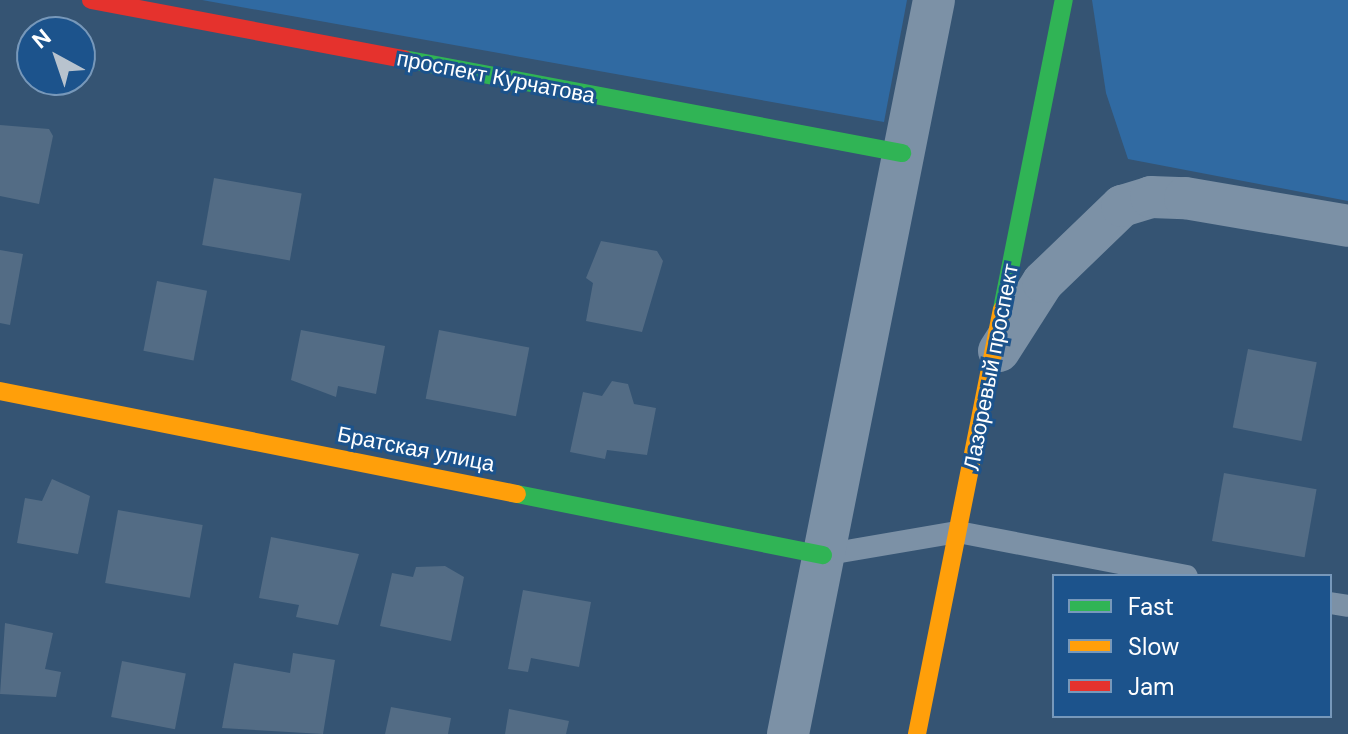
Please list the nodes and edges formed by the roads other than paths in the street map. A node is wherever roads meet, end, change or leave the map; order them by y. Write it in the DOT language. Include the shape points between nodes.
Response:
graph roads {
  1 [pos="91,0"];
  2 [pos="934,0"];
  3 [pos="1064,0"];
  4 [pos="902,153"];
  5 [pos="1348,226"];
  6 [pos="991,370"];
  7 [pos="0,391"];
  8 [pos="958,532"];
  9 [pos="823,555"];
  10 [pos="1177,574"];
  11 [pos="788,734"];
  12 [pos="917,734"];
  1 -- 4 [label="street, проспект Курчатова"];
  2 -- 4 [label="street"];
  3 -- 6 [label="street, Лазоревый проспект"];
  4 -- 9 [label="street"];
  5 -- 6 [label="street" via="1185,198 1151,197 1122,206 1018,311"];
  6 -- 8 [label="street, Лазоревый проспект"];
  7 -- 9 [label="street, Братская улица"];
  8 -- 9 [label="lane"];
  8 -- 10 [label="lane"];
  8 -- 12 [label="street, Лазоревый проспект"];
  9 -- 11 [label="street"];
}
